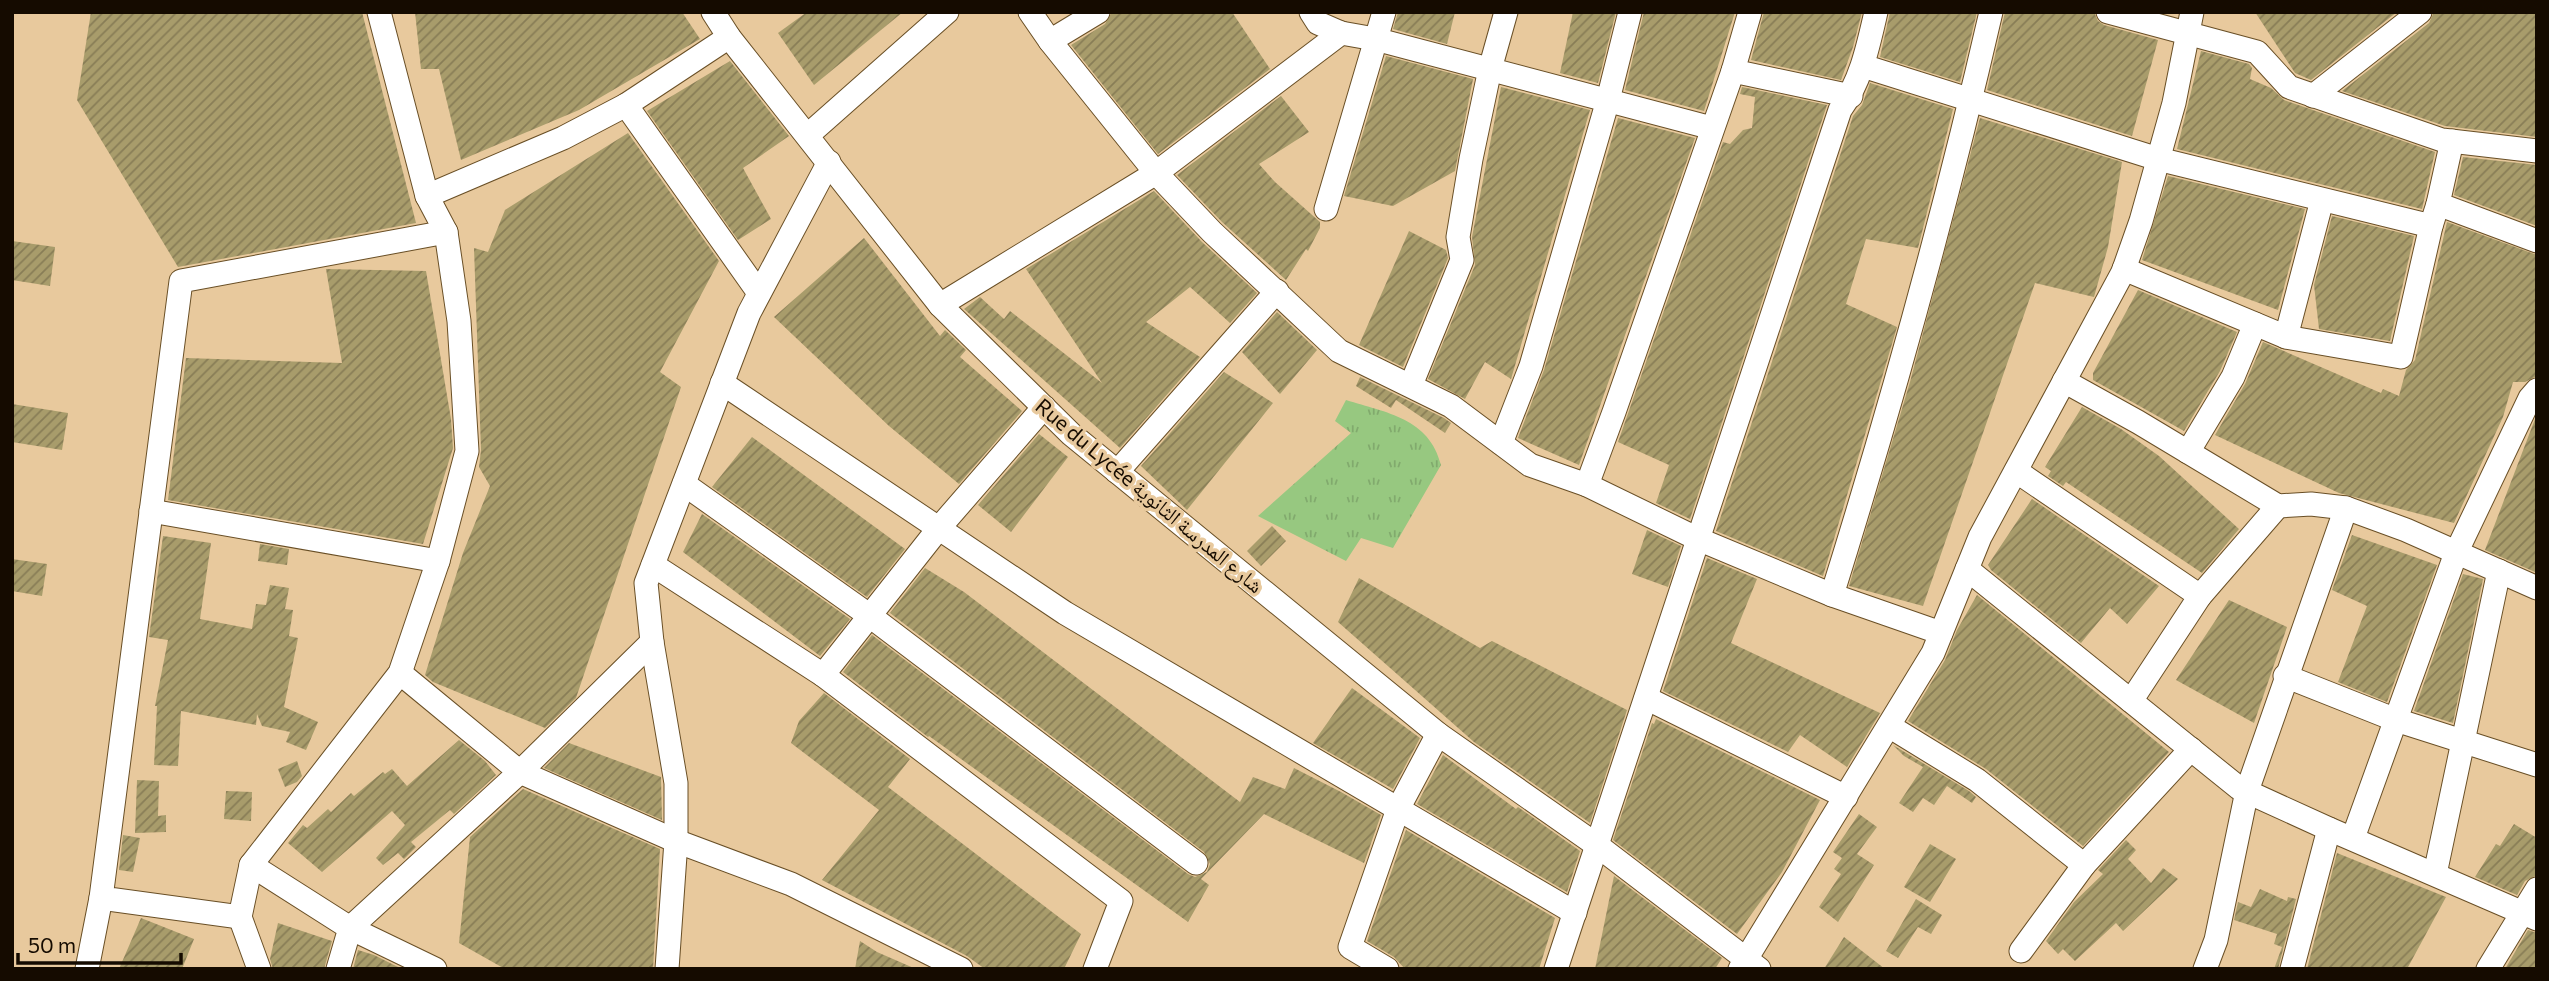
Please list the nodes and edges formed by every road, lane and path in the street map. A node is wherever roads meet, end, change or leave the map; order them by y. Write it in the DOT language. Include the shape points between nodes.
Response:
graph roads {
  1 [pos="379,12"];
  2 [pos="713,12"];
  3 [pos="947,12"];
  4 [pos="1030,12"];
  5 [pos="1098,12"];
  6 [pos="1311,12"];
  7 [pos="1384,12"];
  8 [pos="1506,12"];
  9 [pos="1630,12"];
  10 [pos="1750,12"];
  11 [pos="1876,12"];
  12 [pos="1991,12"];
  13 [pos="2108,12"];
  14 [pos="2420,12"];
  15 [pos="2190,23"];
  16 [pos="1341,33"];
  17 [pos="729,37"];
  18 [pos="1375,39"];
  19 [pos="1050,41"];
  20 [pos="1863,66"];
  21 [pos="1490,69"];
  22 [pos="1733,71"];
  23 [pos="1851,96"];
  24 [pos="2313,96"];
  25 [pos="1971,99"];
  26 [pos="1608,100"];
  27 [pos="626,105"];
  28 [pos="1712,128"];
  29 [pos="808,135"];
  30 [pos="2452,141"];
  31 [pos="2537,151"];
  32 [pos="2158,159"];
  33 [pos="829,162"];
  34 [pos="1156,173"];
  35 [pos="427,196"];
  36 [pos="2322,200"];
  37 [pos="1326,209"];
  38 [pos="2435,215"];
  39 [pos="446,232"];
  40 [pos="2537,241"];
  41 [pos="2124,269"];
  42 [pos="1277,291"];
  43 [pos="760,293"];
  44 [pos="940,305"];
  45 [pos="2255,324"];
  46 [pos="2286,337"];
  47 [pos="2064,381"];
  48 [pos="722,383"];
  49 [pos="1411,384"];
  50 [pos="2534,396"];
  51 [pos="1044,407"];
  52 [pos="1501,443"];
  53 [pos="2188,452"];
  54 [pos="2016,471"];
  55 [pos="1117,472"];
  56 [pos="684,484"];
  57 [pos="1587,485"];
  58 [pos="2278,506"];
  59 [pos="2346,508"];
  60 [pos="151,511"];
  61 [pos="939,528"];
  62 [pos="1698,539"];
  63 [pos="2456,552"];
  64 [pos="438,562"];
  65 [pos="653,565"];
  66 [pos="1967,569"];
  67 [pos="2499,571"];
  68 [pos="2537,588"];
  69 [pos="1832,595"];
  70 [pos="2200,596"];
  71 [pos="870,616"];
  72 [pos="1941,633"];
  73 [pos="652,642"];
  74 [pos="400,673"];
  75 [pos="823,675"];
  76 [pos="2285,676"];
  77 [pos="1646,698"];
  78 [pos="2130,701"];
  79 [pos="2396,720"];
  80 [pos="1889,726"];
  81 [pos="1438,734"];
  82 [pos="2463,741"];
  83 [pos="2191,749"];
  84 [pos="2537,765"];
  85 [pos="520,772"];
  86 [pos="2247,791"];
  87 [pos="1846,797"];
  88 [pos="1398,809"];
  89 [pos="2329,830"];
  90 [pos="2353,838"];
  91 [pos="676,841"];
  92 [pos="1598,846"];
  93 [pos="1196,863"];
  94 [pos="251,865"];
  95 [pos="2084,865"];
  96 [pos="2435,874"];
  97 [pos="2537,889"];
  98 [pos="101,898"];
  99 [pos="1576,913"];
  100 [pos="2530,916"];
  101 [pos="240,917"];
  102 [pos="350,928"];
  103 [pos="2021,951"];
  104 [pos="1749,966"];
  105 [pos="87,969"];
  106 [pos="259,969"];
  107 [pos="338,969"];
  108 [pos="435,969"];
  109 [pos="667,969"];
  110 [pos="961,969"];
  111 [pos="1095,969"];
  112 [pos="1387,969"];
  113 [pos="1556,969"];
  114 [pos="2205,969"];
  115 [pos="2292,969"];
  116 [pos="2488,969"];
  1 -- 35 [label="street"];
  2 -- 17 [label="street, Rue du Lycée شارع المدرسة الثانوية"];
  3 -- 29 [label="street"];
  4 -- 19 [label="street"];
  5 -- 19 [label="street"];
  6 -- 16 [label="street" via="1318,23"];
  7 -- 18 [label="street"];
  8 -- 21 [label="street"];
  9 -- 26 [label="street"];
  10 -- 22 [label="street"];
  11 -- 20 [label="street"];
  12 -- 25 [label="street"];
  13 -- 15 [label="street"];
  14 -- 24 [label="street"];
  15 -- 24 [label="street" via="2257,52 2289,88"];
  15 -- 32 [label="street"];
  16 -- 18 [label="street"];
  16 -- 34 [label="street"];
  17 -- 27 [label="street"];
  17 -- 29 [label="street, Rue du Lycée شارع المدرسة الثانوية"];
  18 -- 21 [label="street"];
  18 -- 37 [label="street"];
  19 -- 34 [label="street"];
  20 -- 23 [label="street"];
  20 -- 25 [label="street"];
  21 -- 26 [label="street"];
  21 -- 49 [label="street" via="1458,237 1462,260"];
  22 -- 23 [label="street"];
  22 -- 28 [label="street"];
  23 -- 62 [label="street" via="1840,110"];
  24 -- 30 [label="street"];
  25 -- 32 [label="street"];
  25 -- 69 [label="street" via="1885,425"];
  26 -- 28 [label="street"];
  26 -- 52 [label="street" via="1531,366"];
  27 -- 35 [label="street" via="563,138"];
  27 -- 43 [label="street"];
  28 -- 57 [label="street"];
  29 -- 33 [label="street, Rue du Lycée شارع المدرسة الثانوية"];
  30 -- 31 [label="street"];
  30 -- 38 [label="street"];
  32 -- 36 [label="street"];
  32 -- 41 [label="street"];
  33 -- 43 [label="street"];
  33 -- 44 [label="street, Rue du Lycée شارع المدرسة الثانوية"];
  34 -- 42 [label="street"];
  34 -- 44 [label="street"];
  35 -- 39 [label="street"];
  36 -- 38 [label="street"];
  36 -- 46 [label="street"];
  38 -- 40 [label="street"];
  38 -- 46 [label="street" via="2401,357"];
  39 -- 60 [label="street" via="181,281"];
  39 -- 64 [label="street" via="459,320 467,451"];
  41 -- 45 [label="street"];
  41 -- 47 [label="street"];
  42 -- 49 [label="street" via="1339,351"];
  42 -- 55 [label="street"];
  43 -- 48 [label="street"];
  44 -- 51 [label="street, Rue du Lycée شارع المدرسة الثانوية"];
  45 -- 46 [label="street"];
  45 -- 53 [label="street" via="2233,377"];
  47 -- 53 [label="street"];
  47 -- 54 [label="street"];
  48 -- 56 [label="street"];
  48 -- 61 [label="street"];
  49 -- 52 [label="street" via="1451,406"];
  50 -- 63 [label="street"];
  51 -- 55 [label="street, Rue du Lycée شارع المدرسة الثانوية"];
  51 -- 61 [label="street"];
  52 -- 57 [label="street" via="1530,465"];
  53 -- 58 [label="street"];
  54 -- 66 [label="street"];
  54 -- 70 [label="street"];
  55 -- 81 [label="street, Rue du Lycée شارع المدرسة الثانوية"];
  56 -- 65 [label="street"];
  56 -- 71 [label="street"];
  57 -- 62 [label="street"];
  58 -- 59 [label="street"];
  58 -- 70 [label="street"];
  59 -- 63 [label="street"];
  59 -- 76 [label="street"];
  60 -- 64 [label="street"];
  60 -- 98 [label="street"];
  61 -- 71 [label="street"];
  61 -- 88 [label="street" via="1065,613"];
  62 -- 69 [label="street"];
  62 -- 77 [label="street"];
  63 -- 67 [label="street"];
  63 -- 79 [label="street"];
  64 -- 74 [label="street"];
  65 -- 73 [label="street" via="646,583"];
  65 -- 75 [label="street"];
  66 -- 72 [label="street"];
  66 -- 78 [label="street"];
  67 -- 68 [label="street"];
  67 -- 82 [label="street"];
  69 -- 72 [label="street"];
  70 -- 78 [label="street"];
  71 -- 75 [label="street"];
  71 -- 93 [label="street"];
  72 -- 80 [label="street"];
  73 -- 85 [label="street"];
  73 -- 91 [label="street" via="676,783"];
  74 -- 85 [label="street"];
  74 -- 94 [label="street"];
  75 -- 111 [label="street" via="1121,901"];
  76 -- 79 [label="street"];
  76 -- 86 [label="street"];
  77 -- 87 [label="street"];
  77 -- 92 [label="street"];
  78 -- 83 [label="street"];
  79 -- 82 [label="street"];
  79 -- 90 [label="street"];
  80 -- 87 [label="street"];
  80 -- 95 [label="street" via="1977,780"];
  81 -- 88 [label="street"];
  81 -- 92 [label="street, Rue du Lycée شارع المدرسة الثانوية"];
  82 -- 84 [label="street"];
  82 -- 96 [label="street"];
  83 -- 86 [label="street"];
  83 -- 95 [label="street"];
  85 -- 91 [label="street"];
  85 -- 102 [label="street"];
  86 -- 89 [label="street"];
  86 -- 114 [label="street" via="2216,940"];
  87 -- 104 [label="street"];
  88 -- 99 [label="street"];
  88 -- 112 [label="street" via="1350,947"];
  89 -- 90 [label="street"];
  89 -- 115 [label="street"];
  90 -- 96 [label="street"];
  91 -- 109 [label="street"];
  91 -- 110 [label="street" via="791,884"];
  92 -- 99 [label="street"];
  92 -- 104 [label="street, Rue du Lycée شارع المدرسة الثانوية"];
  94 -- 101 [label="street"];
  94 -- 102 [label="street"];
  95 -- 103 [label="street"];
  96 -- 100 [label="street"];
  97 -- 100 [label="street"];
  98 -- 101 [label="street"];
  98 -- 105 [label="street"];
  99 -- 113 [label="street"];
  100 -- 116 [label="street"];
  101 -- 106 [label="street"];
  102 -- 107 [label="street"];
  102 -- 108 [label="street"];
}
